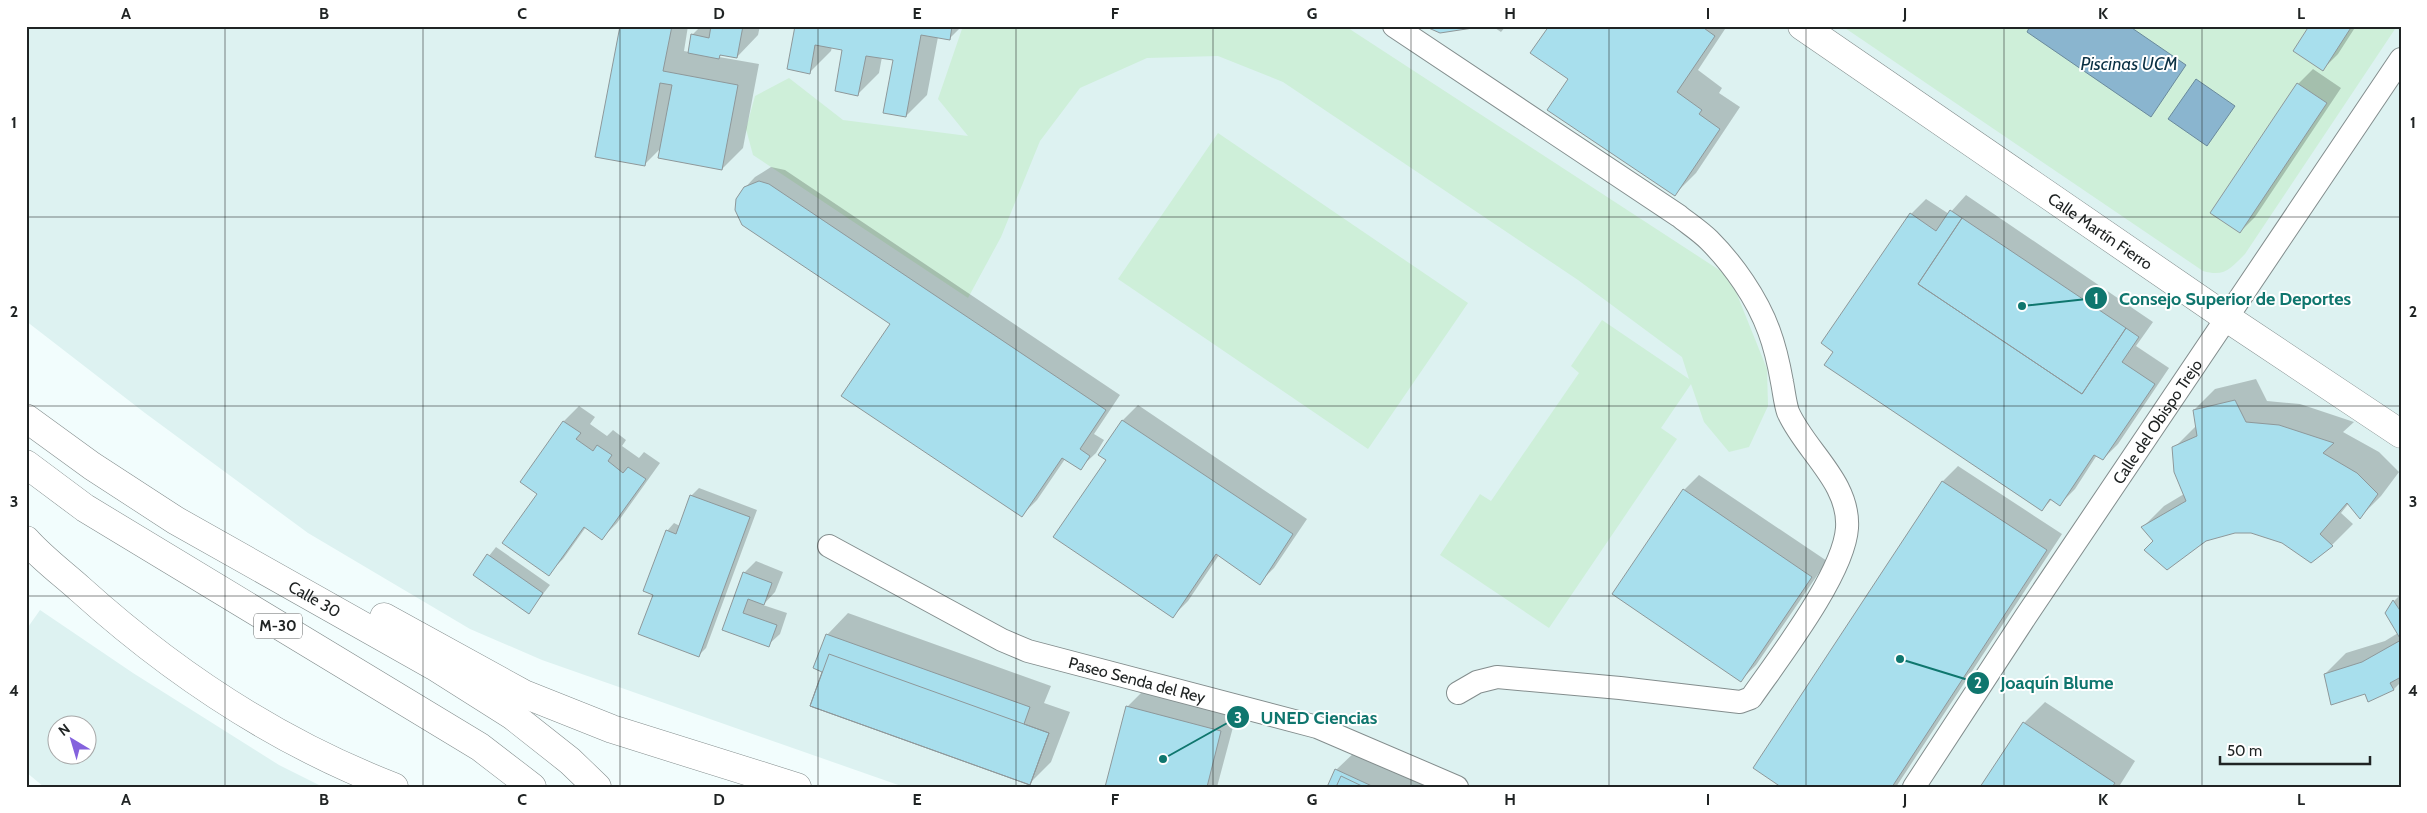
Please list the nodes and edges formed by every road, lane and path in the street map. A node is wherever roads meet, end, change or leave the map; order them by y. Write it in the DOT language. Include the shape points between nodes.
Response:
graph roads {
  1 [pos="1394,26"];
  2 [pos="1802,26"];
  3 [pos="2401,59"];
  4 [pos="2227,318"];
  5 [pos="26,418"];
  6 [pos="2401,434"];
  7 [pos="26,464"];
  8 [pos="26,540"];
  9 [pos="210,540"];
  10 [pos="829,546"];
  11 [pos="1458,693"];
  12 [pos="394,787"];
  13 [pos="532,787"];
  14 [pos="597,787"];
  15 [pos="797,787"];
  16 [pos="1457,787"];
  17 [pos="1914,787"];
  1 -- 11 [label="street" via="1679,216 1708,239 1754,299 1769,331 1788,411 1832,476 1844,504 1847,526 1844,548 1833,570 1796,634 1751,698 1740,702 1498,677 1477,682"];
  2 -- 4 [label="main road, Calle Martín Fierro"];
  3 -- 4 [label="street, Calle del Obispo Trejo"];
  4 -- 6 [label="main road, Calle Martín Fierro"];
  4 -- 17 [label="street, Calle del Obispo Trejo"];
  5 -- 9 [label="main road, Calle 30 / M-30" via="92,466"];
  7 -- 13 [label="main road, M-30" via="85,508 480,747"];
  8 -- 12 [label="main road" via="110,616 215,695 292,741"];
  9 -- 14 [label="main road, Calle 30 / M-30" via="426,661 513,716"];
  9 -- 15 [label="main road" via="286,564 524,694 612,729"];
  10 -- 16 [label="street, Paseo Senda del Rey" via="1028,651 1316,727"];
}
